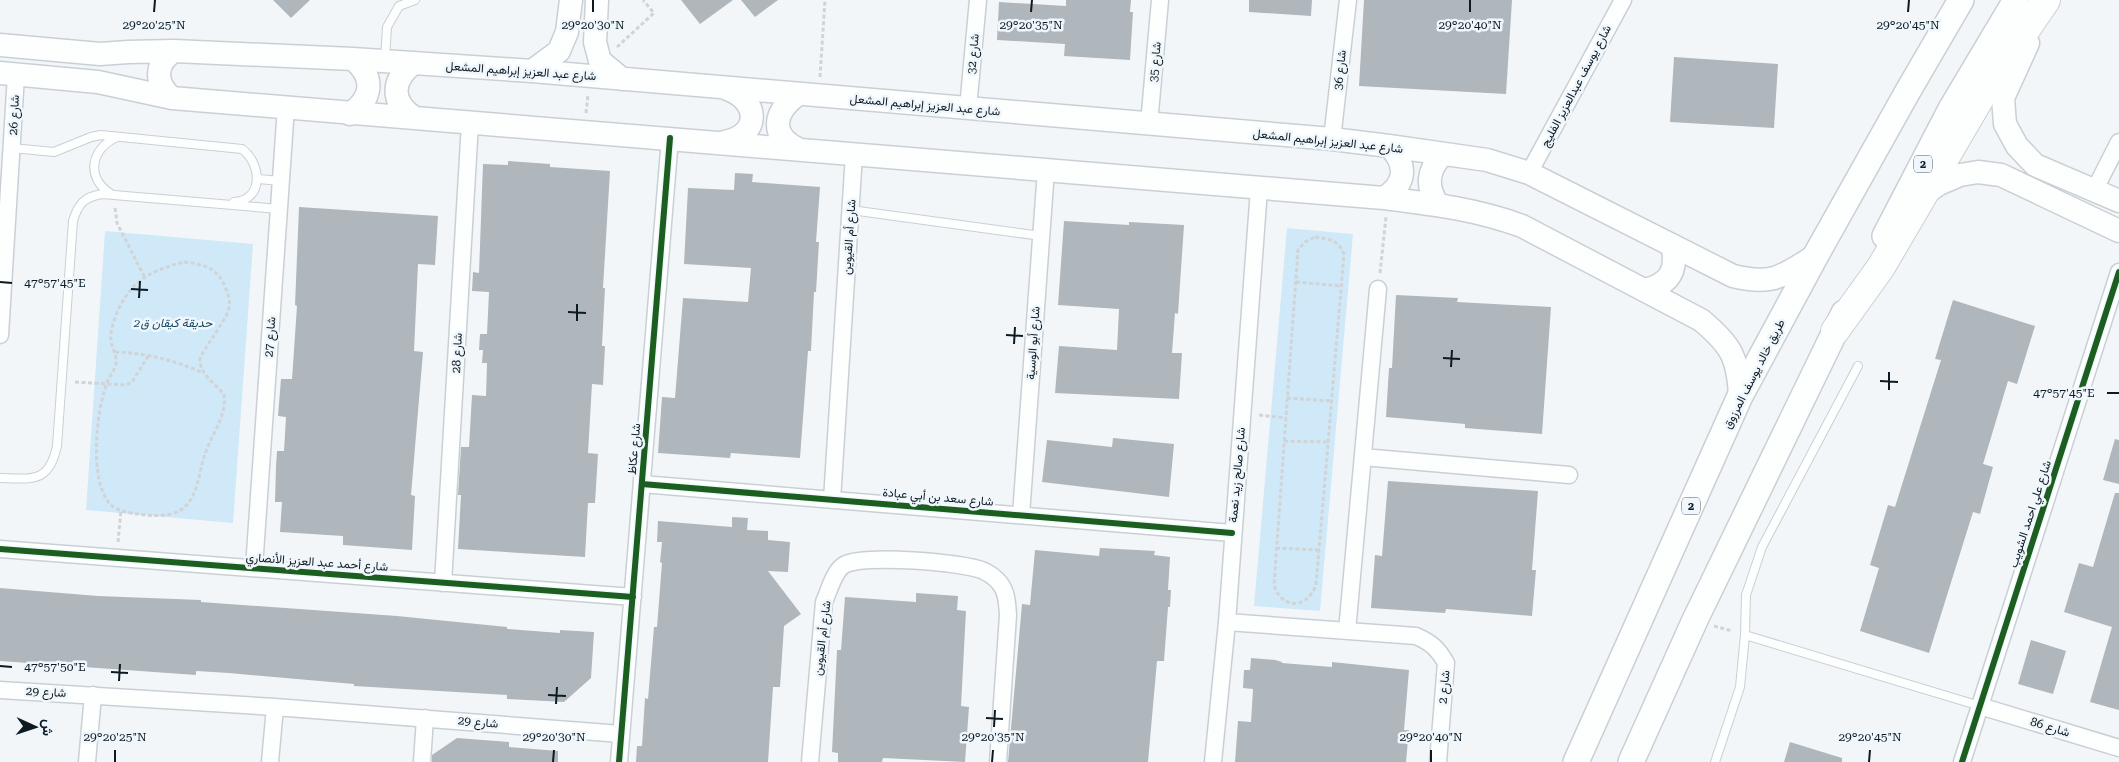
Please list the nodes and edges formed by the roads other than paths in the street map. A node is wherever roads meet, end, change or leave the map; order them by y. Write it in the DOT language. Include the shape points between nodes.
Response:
graph roads {
  1 [pos="415,0"];
  2 [pos="571,0"];
  3 [pos="597,0"];
  4 [pos="978,0"];
  5 [pos="1160,0"];
  6 [pos="1348,0"];
  7 [pos="1623,0"];
  8 [pos="1961,0"];
  9 [pos="2016,0"];
  10 [pos="2046,0"];
  11 [pos="2050,0"];
  12 [pos="0,45"];
  13 [pos="174,51"];
  14 [pos="353,59"];
  15 [pos="385,61"];
  16 [pos="414,63"];
  17 [pos="595,69"];
  18 [pos="532,71"];
  19 [pos="8,74"];
  20 [pos="727,88"];
  21 [pos="808,96"];
  22 [pos="172,98"];
  23 [pos="286,107"];
  24 [pos="968,108"];
  25 [pos="350,114"];
  26 [pos="414,118"];
  27 [pos="470,123"];
  28 [pos="1149,124"];
  29 [pos="118,136"];
  30 [pos="670,138"];
  31 [pos="1332,139"];
  32 [pos="723,142"];
  33 [pos="2119,142"];
  34 [pos="1389,146"];
  35 [pos="12,148"];
  36 [pos="798,149"];
  37 [pos="854,154"];
  38 [pos="1443,154"];
  39 [pos="1046,170"];
  40 [pos="1529,173"];
  41 [pos="258,179"];
  42 [pos="281,181"];
  43 [pos="1259,189"];
  44 [pos="2094,190"];
  45 [pos="112,195"];
  46 [pos="1920,198"];
  47 [pos="1386,199"];
  48 [pos="2119,201"];
  49 [pos="224,203"];
  50 [pos="1438,206"];
  51 [pos="279,209"];
  52 [pos="850,210"];
  53 [pos="2119,231"];
  54 [pos="1041,236"];
  55 [pos="1672,244"];
  56 [pos="1816,255"];
  57 [pos="2119,272"];
  58 [pos="1378,289"];
  59 [pos="1645,290"];
  60 [pos="1835,331"];
  61 [pos="0,335"];
  62 [pos="1858,366"];
  63 [pos="1740,396"];
  64 [pos="1363,457"];
  65 [pos="1570,475"];
  66 [pos="0,478"];
  67 [pos="642,484"];
  68 [pos="832,500"];
  69 [pos="1021,515"];
  70 [pos="1232,533"];
  71 [pos="0,549"];
  72 [pos="254,568"];
  73 [pos="443,583"];
  74 [pos="633,597"];
  75 [pos="1227,622"];
  76 [pos="1347,631"];
  77 [pos="1745,635"];
  78 [pos="1609,688"];
  79 [pos="0,690"];
  80 [pos="93,695"];
  81 [pos="1980,706"];
  82 [pos="275,707"];
  83 [pos="425,718"];
  84 [pos="621,734"];
  85 [pos="2119,748"];
  86 [pos="87,762"];
  87 [pos="270,762"];
  88 [pos="422,762"];
  89 [pos="619,762"];
  90 [pos="810,762"];
  91 [pos="998,762"];
  92 [pos="1213,762"];
  93 [pos="1438,762"];
  94 [pos="1576,762"];
  95 [pos="1586,762"];
  96 [pos="1631,762"];
  97 [pos="1715,762"];
  98 [pos="1962,762"];
  1 -- 15 [label="lane" via="399,6 387,27"];
  2 -- 18 [label="main road" via="559,51"];
  3 -- 17 [label="main road"];
  4 -- 24 [label="street, شارع 32"];
  5 -- 28 [label="street, شارع 35"];
  6 -- 31 [label="street, شارع 36"];
  7 -- 40 [label="street, شارع يوسف عبدالعزيز الفليج"];
  8 -- 56 [label="main road, طريق خالد يوسف المرزوق / 2"];
  9 -- 60 [label="main road, 2" via="1952,110"];
  10 -- 46 [label="highway" via="1986,88"];
  11 -- 44 [label="main road" via="2003,98 2005,124 2017,146 2035,165"];
  12 -- 13 [label="main road, شارع عبد العزيز إبراهيم المشعل" via="100,54"];
  13 -- 14 [label="main road, شارع عبد العزيز إبراهيم المشعل"];
  13 -- 22 [label="main road" via="160,64 158,73 159,83"];
  14 -- 15 [label="main road, شارع عبد العزيز إبراهيم المشعل"];
  14 -- 25 [label="main road" via="362,66 368,87 360,107"];
  15 -- 16 [label="main road, شارع عبد العزيز إبراهيم المشعل"];
  16 -- 18 [label="main road, شارع عبد العزيز إبراهيم المشعل"];
  16 -- 26 [label="main road" via="398,80 396,91 398,102"];
  17 -- 18 [label="main road, شارع عبد العزيز إبراهيم المشعل"];
  17 -- 20 [label="main road, شارع عبد العزيز إبراهيم المشعل" via="622,79"];
  19 -- 22 [label="main road" via="98,82"];
  19 -- 35 [label="street, شارع 26"];
  20 -- 21 [label="main road, شارع عبد العزيز إبراهيم المشعل"];
  20 -- 32 [label="main road" via="740,93 749,104 752,118 747,131 736,140"];
  21 -- 24 [label="main road, شارع عبد العزيز إبراهيم المشعل"];
  21 -- 36 [label="main road" via="786,102 777,124 780,135"];
  22 -- 23 [label="main road"];
  23 -- 25 [label="main road"];
  23 -- 42 [label="street, شارع 27"];
  24 -- 28 [label="main road, شارع عبد العزيز إبراهيم المشعل"];
  25 -- 26 [label="main road"];
  26 -- 27 [label="main road"];
  27 -- 30 [label="main road"];
  27 -- 73 [label="street, شارع 28"];
  28 -- 31 [label="main road, شارع عبد العزيز إبراهيم المشعل"];
  29 -- 35 [label="lane" via="91,137 54,152"];
  29 -- 41 [label="lane" via="242,149 251,156"];
  29 -- 45 [label="lane" via="99,149 94,162 96,177"];
  30 -- 32 [label="main road"];
  30 -- 67 [label="street, شارع عكاظ"];
  31 -- 34 [label="main road, شارع عبد العزيز إبراهيم المشعل"];
  32 -- 36 [label="main road"];
  33 -- 44 [label="street"];
  34 -- 38 [label="main road, شارع عبد العزيز إبراهيم المشعل"];
  34 -- 47 [label="main road" via="1402,163 1402,174 1399,184"];
  35 -- 61 [label="street, شارع 26"];
  36 -- 37 [label="main road"];
  37 -- 39 [label="main road"];
  37 -- 52 [label="street, شارع أم القيوين"];
  38 -- 40 [label="main road, شارع عبد العزيز إبراهيم المشعل" via="1488,160"];
  38 -- 50 [label="main road" via="1436,161 1429,179"];
  39 -- 43 [label="main road"];
  39 -- 54 [label="street, شارع أبو الوسية"];
  40 -- 55 [label="main road, شارع عبد العزيز إبراهيم المشعل"];
  41 -- 42 [label="lane"];
  41 -- 49 [label="lane" via="246,198"];
  42 -- 51 [label="street, شارع 27"];
  43 -- 47 [label="main road"];
  43 -- 70 [label="street, شارع صالح زيد نعمة"];
  44 -- 48 [label="main road"];
  45 -- 49 [label="lane"];
  45 -- 66 [label="lane" via="92,196 81,202 73,221 54,460 39,478"];
  46 -- 53 [label="main road" via="1939,184 1960,175 1978,172 2001,175"];
  46 -- 60 [label="highway" via="1881,266"];
  47 -- 50 [label="main road"];
  49 -- 51 [label="lane"];
  50 -- 59 [label="main road" via="1492,215 1522,226"];
  51 -- 72 [label="street, شارع 27"];
  52 -- 54 [label="lane"];
  52 -- 68 [label="street, شارع أم القيوين"];
  54 -- 69 [label="street, شارع أبو الوسية"];
  55 -- 56 [label="main road, شارع عبد العزيز إبراهيم المشعل" via="1733,276 1753,281 1783,276"];
  55 -- 59 [label="main road" via="1675,257 1667,280"];
  56 -- 63 [label="main road, طريق خالد يوسف المرزوق / 2"];
  57 -- 81 [label="street, شارع علي احمد الشويب"];
  58 -- 64 [label="street"];
  59 -- 63 [label="main road" via="1701,320 1718,334 1731,351 1739,370"];
  60 -- 96 [label="main road, 2" via="1694,620"];
  62 -- 77 [label="lane" via="1762,547 1746,595"];
  63 -- 78 [label="main road, طريق خالد يوسف المرزوق / 2"];
  64 -- 65 [label="street"];
  64 -- 76 [label="street"];
  67 -- 68 [label="street, شارع سعد بن أبي عبادة"];
  67 -- 74 [label="street, شارع عكاظ"];
  68 -- 69 [label="street, شارع سعد بن أبي عبادة"];
  69 -- 70 [label="street, شارع سعد بن أبي عبادة"];
  70 -- 75 [label="street, شارع صالح زيد نعمة"];
  71 -- 72 [label="street, شارع أحمد عبد العزيز الأنصاري"];
  72 -- 73 [label="street, شارع أحمد عبد العزيز الأنصاري"];
  73 -- 74 [label="street, شارع أحمد عبد العزيز الأنصاري"];
  74 -- 84 [label="street, شارع عكاظ"];
  75 -- 76 [label="street, شارع 2"];
  75 -- 92 [label="street, شارع صالح زيد نعمة"];
  76 -- 93 [label="street, شارع 2" via="1416,636 1438,650 1446,663"];
  77 -- 81 [label="lane"];
  77 -- 97 [label="lane" via="1740,687"];
  78 -- 94 [label="main road, طريق خالد يوسف المرزوق / 2"];
  78 -- 95 [label="main road"];
  79 -- 80 [label="street, شارع 29"];
  80 -- 82 [label="street, شارع 29"];
  80 -- 86 [label="street"];
  81 -- 85 [label="street, شارع 86"];
  81 -- 98 [label="street, شارع علي احمد الشويب"];
  82 -- 83 [label="street, شارع 29"];
  82 -- 87 [label="street"];
  83 -- 84 [label="street, شارع 29"];
  83 -- 88 [label="street"];
  84 -- 89 [label="street, شارع عكاظ"];
  90 -- 91 [label="street, شارع أم القيوين" via="824,602 843,566 876,559 965,566 984,571 997,580 1007,594"];
}
